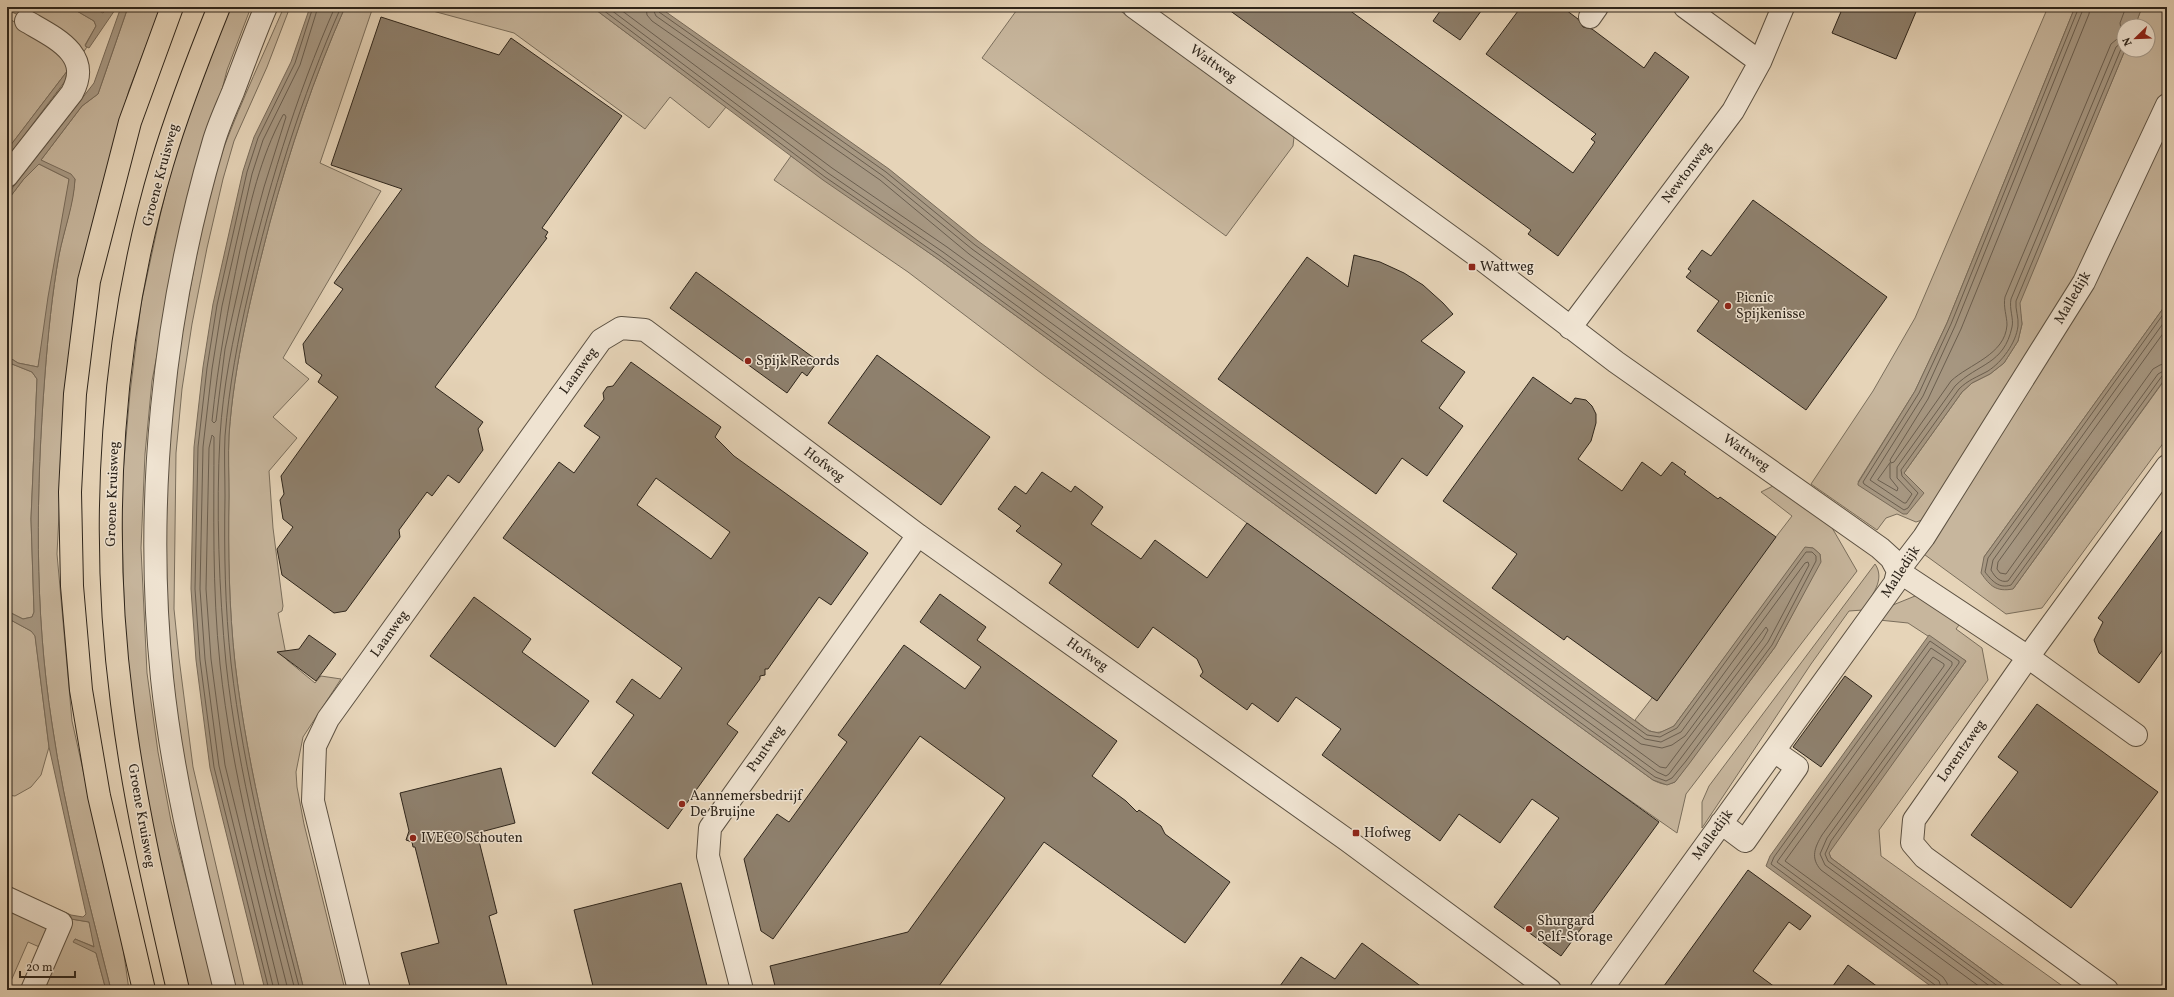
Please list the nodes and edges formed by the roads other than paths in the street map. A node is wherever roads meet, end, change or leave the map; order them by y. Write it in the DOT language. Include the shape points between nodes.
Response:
graph roads {
  1 [pos="172,7"];
  2 [pos="218,7"];
  3 [pos="266,7"];
  4 [pos="1134,7"];
  5 [pos="1686,7"];
  6 [pos="1783,7"];
  7 [pos="26,21"];
  8 [pos="1760,62"];
  9 [pos="2167,105"];
  10 [pos="7,176"];
  11 [pos="621,328"];
  12 [pos="1570,328"];
  13 [pos="2167,466"];
  14 [pos="918,535"];
  15 [pos="1898,571"];
  16 [pos="2028,657"];
  17 [pos="2136,735"];
  18 [pos="1774,751"];
  19 [pos="1721,823"];
  20 [pos="7,898"];
  21 [pos="32,990"];
  22 [pos="144,990"];
  23 [pos="178,990"];
  24 [pos="225,990"];
  25 [pos="359,990"];
  26 [pos="742,990"];
  27 [pos="1550,990"];
  28 [pos="1601,990"];
  29 [pos="2106,990"];
  1 -- 22 [label="main road" via="130,122 90,281 75,394 70,492 72,586 81,690 99,796"];
  2 -- 23 [label="main road, Groene Kruisweg" via="178,113 161,166 145,232 125,340 113,462 111,547 122,701 143,837"];
  3 -- 24 [label="street" via="213,142 195,213 169,353 159,447 156,579 162,678 177,775"];
  4 -- 12 [label="street, Wattweg" via="1480,258"];
  5 -- 8 [label="street"];
  6 -- 8 [label="street, Newtonweg"];
  7 -- 10 [label="street" via="67,48 80,70 78,82 72,93"];
  8 -- 12 [label="street, Newtonweg" via="1734,111"];
  9 -- 15 [label="street, Malledijk" via="2084,282 1924,537"];
  11 -- 14 [label="street, Hofweg" via="645,330"];
  11 -- 25 [label="street, Laanweg" via="601,340 328,719 315,746 313,801"];
  12 -- 15 [label="street, Wattweg" via="1874,543 1891,558"];
  13 -- 16 [label="street, Lorentzweg"];
  14 -- 26 [label="street, Puntweg" via="710,828 708,856"];
  14 -- 27 [label="street, Hofweg" via="1341,836"];
  15 -- 16 [label="street, Wattweg"];
  15 -- 18 [label="street, Malledijk" via="1896,583"];
  16 -- 17 [label="street, Wattweg"];
  16 -- 29 [label="street, Lorentzweg" via="1914,820 1912,843 1924,857"];
  18 -- 19 [label="street, Malledijk"];
  18 -- 19 [label="street" via="1797,767 1745,841"];
  19 -- 28 [label="street, Malledijk"];
  20 -- 21 [label="street" via="61,923"];
}
